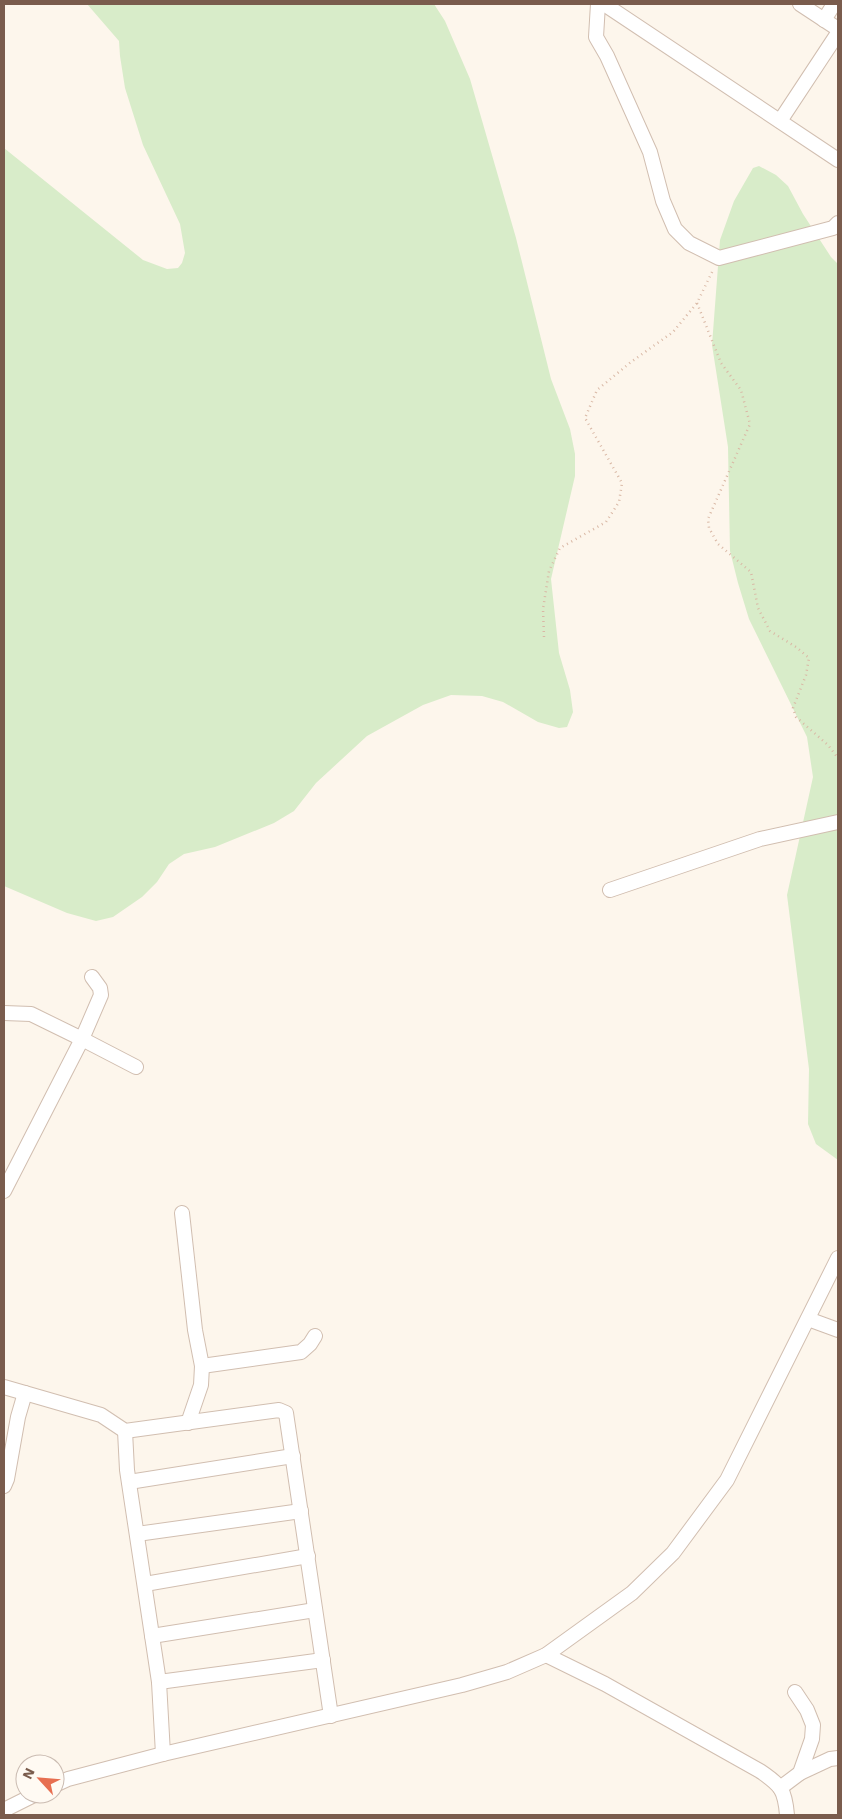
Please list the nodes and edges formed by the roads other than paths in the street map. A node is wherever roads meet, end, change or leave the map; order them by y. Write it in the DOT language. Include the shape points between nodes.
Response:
graph roads {
  1 [pos="598,4"];
  2 [pos="604,4"];
  3 [pos="800,4"];
  4 [pos="834,4"];
  5 [pos="824,20"];
  6 [pos="838,31"];
  7 [pos="780,121"];
  8 [pos="838,160"];
  9 [pos="838,223"];
  10 [pos="838,822"];
  11 [pos="610,890"];
  12 [pos="92,977"];
  13 [pos="4,1013"];
  14 [pos="82,1039"];
  15 [pos="136,1067"];
  16 [pos="4,1191"];
  17 [pos="182,1213"];
  18 [pos="838,1258"];
  19 [pos="808,1318"];
  20 [pos="838,1330"];
  21 [pos="315,1336"];
  22 [pos="202,1366"];
  23 [pos="4,1386"];
  24 [pos="25,1393"];
  25 [pos="188,1423"];
  26 [pos="126,1431"];
  27 [pos="293,1456"];
  28 [pos="129,1482"];
  29 [pos="4,1486"];
  30 [pos="301,1511"];
  31 [pos="137,1534"];
  32 [pos="308,1556"];
  33 [pos="144,1584"];
  34 [pos="315,1610"];
  35 [pos="152,1636"];
  36 [pos="546,1655"];
  37 [pos="323,1660"];
  38 [pos="160,1682"];
  39 [pos="794,1692"];
  40 [pos="331,1716"];
  41 [pos="163,1754"];
  42 [pos="838,1758"];
  43 [pos="800,1773"];
  44 [pos="65,1780"];
  45 [pos="780,1788"];
  46 [pos="16,1804"];
  47 [pos="4,1810"];
  48 [pos="787,1815"];
  1 -- 9 [label="street" via="596,38 650,152 663,201 675,229 689,243 719,258 833,228"];
  2 -- 7 [label="street"];
  3 -- 5 [label="street"];
  4 -- 5 [label="street"];
  5 -- 6 [label="street"];
  6 -- 7 [label="street"];
  7 -- 8 [label="street"];
  10 -- 11 [label="street" via="760,839"];
  12 -- 14 [label="street" via="101,995"];
  13 -- 14 [label="street" via="31,1014"];
  14 -- 15 [label="street"];
  14 -- 16 [label="street"];
  17 -- 22 [label="street"];
  18 -- 19 [label="street"];
  19 -- 20 [label="street"];
  19 -- 36 [label="street" via="727,1480 672,1553 632,1593"];
  21 -- 22 [label="street" via="301,1352"];
  22 -- 25 [label="street" via="201,1385"];
  23 -- 24 [label="street"];
  24 -- 26 [label="street" via="101,1415"];
  24 -- 29 [label="street"];
  25 -- 26 [label="street"];
  25 -- 27 [label="street" via="280,1410 286,1413"];
  26 -- 28 [label="street"];
  27 -- 28 [label="street"];
  27 -- 30 [label="street"];
  28 -- 31 [label="street"];
  30 -- 31 [label="street"];
  30 -- 32 [label="street"];
  31 -- 33 [label="street"];
  32 -- 33 [label="street"];
  32 -- 34 [label="street"];
  33 -- 35 [label="street"];
  34 -- 35 [label="street"];
  34 -- 37 [label="street"];
  35 -- 38 [label="street"];
  36 -- 40 [label="street" via="498,1675"];
  36 -- 45 [label="street" via="605,1684 760,1771 778,1783"];
  37 -- 38 [label="street"];
  37 -- 40 [label="street"];
  38 -- 41 [label="street"];
  39 -- 43 [label="street" via="807,1710 812,1725 812,1739"];
  40 -- 41 [label="street"];
  41 -- 44 [label="street"];
  42 -- 43 [label="street"];
  43 -- 45 [label="street"];
  45 -- 48 [label="street" via="786,1799"];
  46 -- 47 [label="street"];
}
